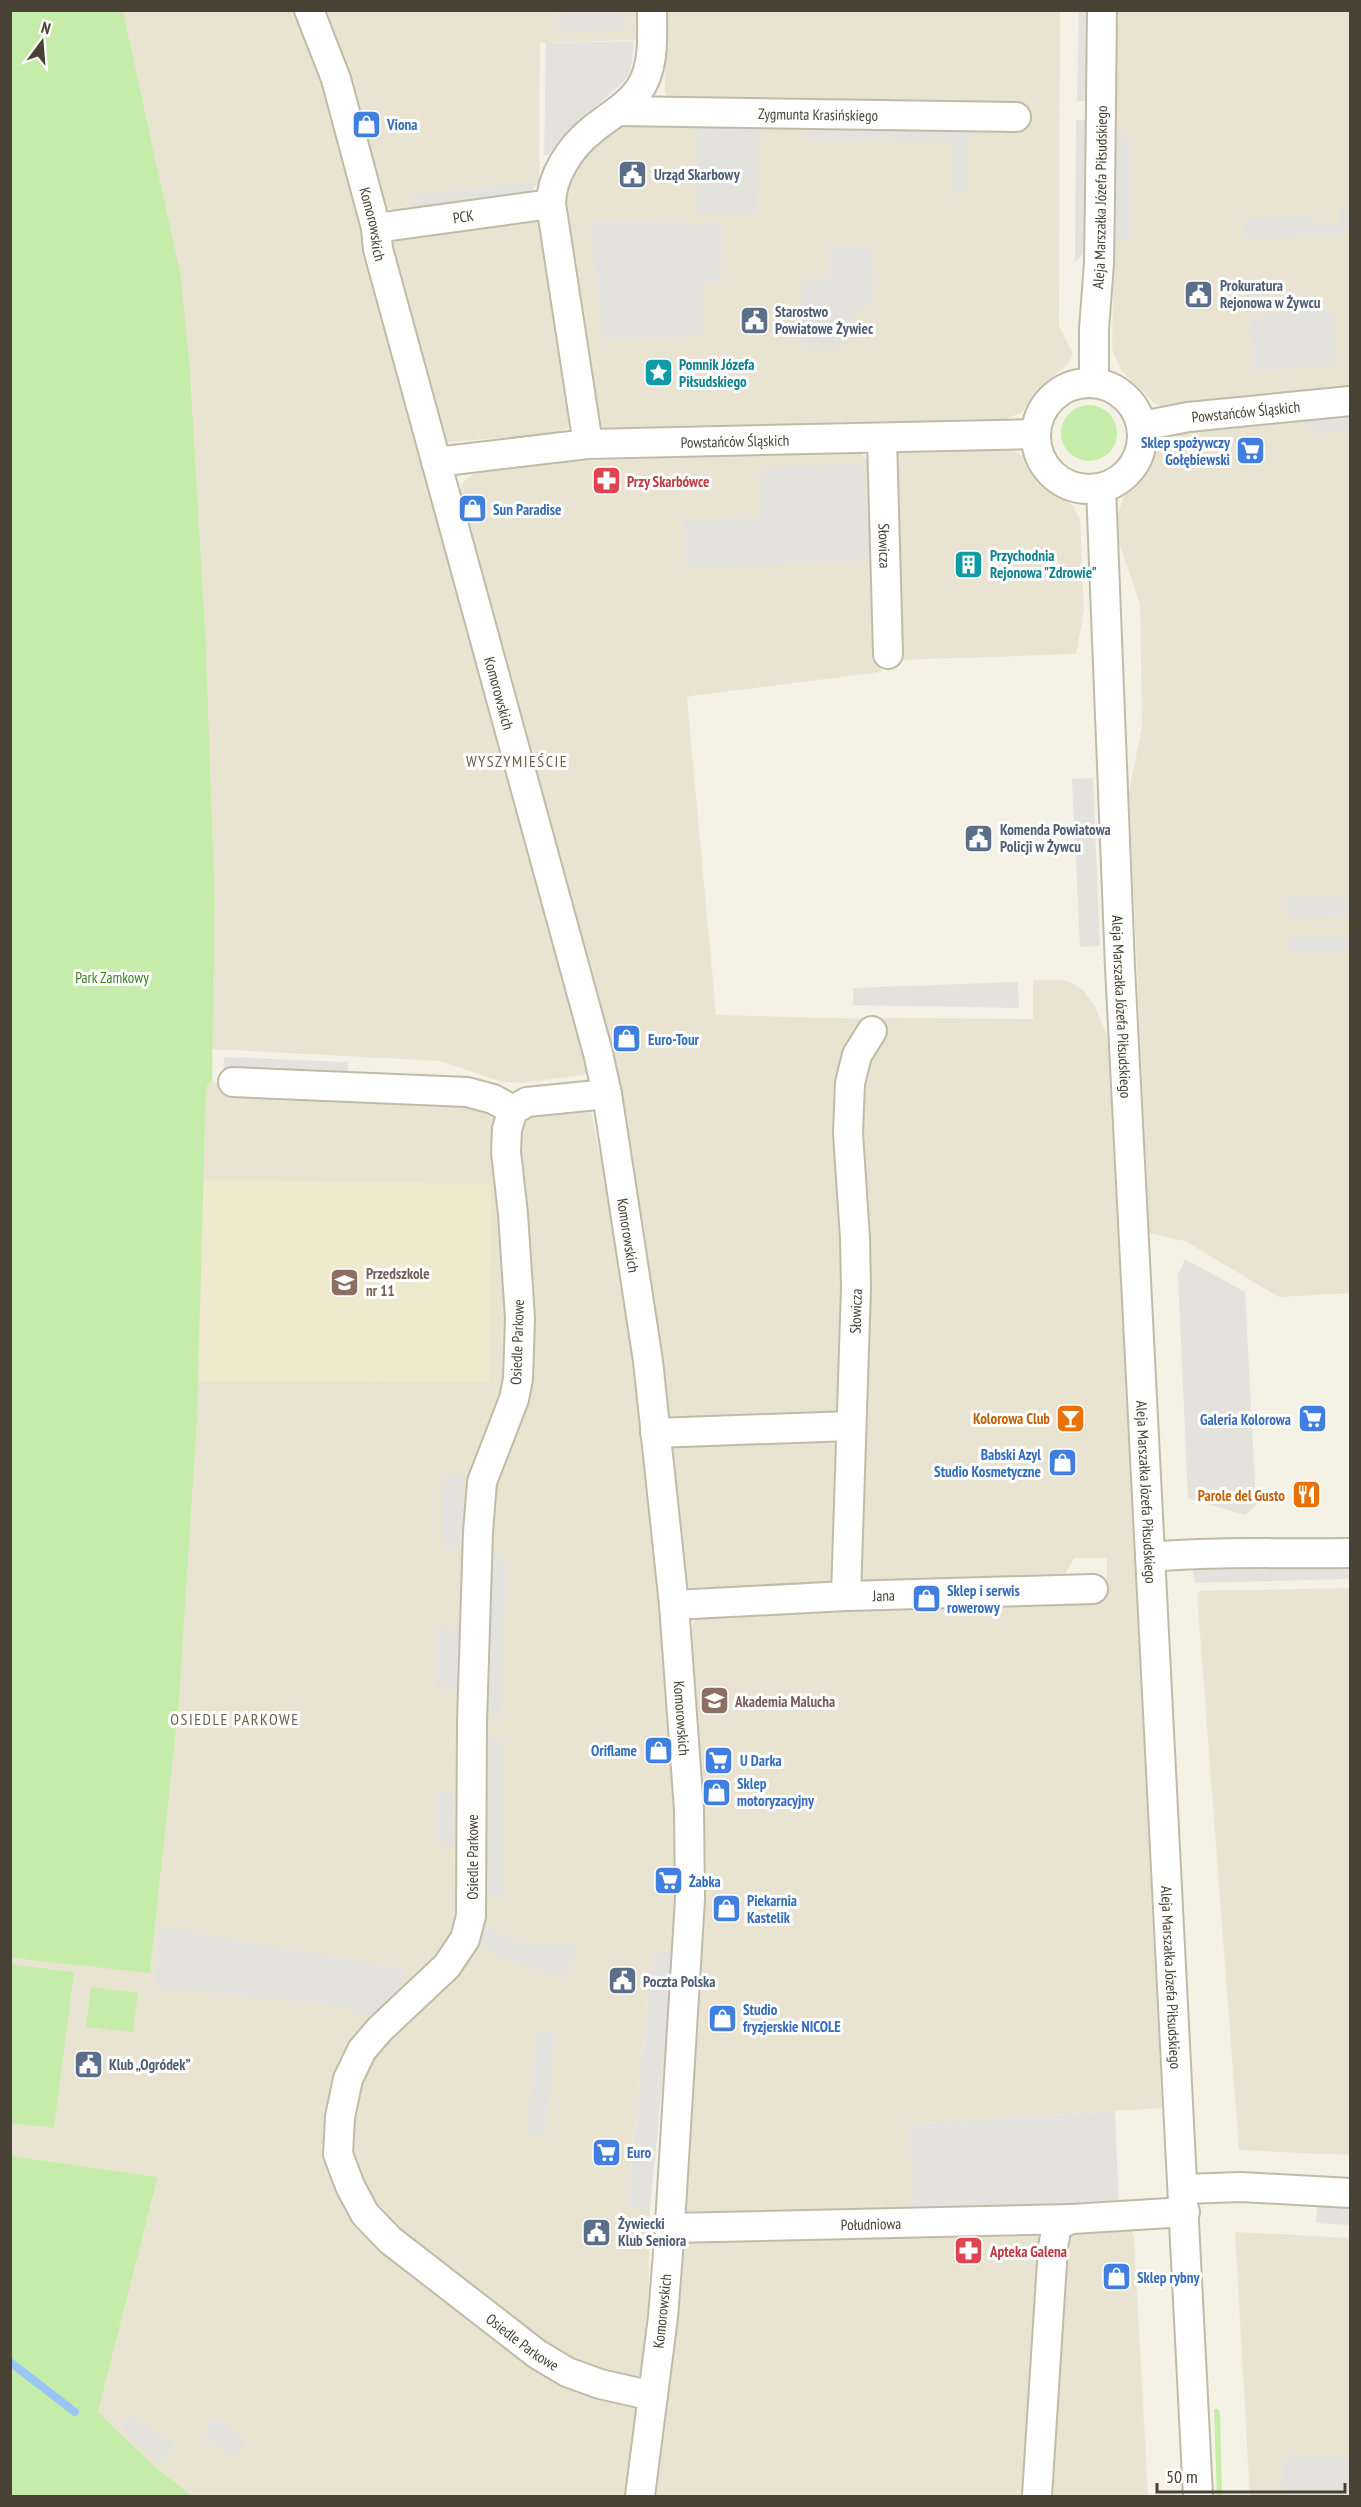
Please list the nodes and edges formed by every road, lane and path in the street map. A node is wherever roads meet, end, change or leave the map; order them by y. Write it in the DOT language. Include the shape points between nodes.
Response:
graph roads {
  1 [pos="309,10"];
  2 [pos="1102,10"];
  3 [pos="652,20"];
  4 [pos="618,111"];
  5 [pos="1016,117"];
  6 [pos="551,204"];
  7 [pos="376,228"];
  8 [pos="1094,383"];
  9 [pos="1350,401"];
  10 [pos="1142,426"];
  11 [pos="1036,434"];
  12 [pos="882,438"];
  13 [pos="588,444"];
  14 [pos="436,462"];
  15 [pos="1101,488"];
  16 [pos="888,654"];
  17 [pos="872,1031"];
  18 [pos="233,1082"];
  19 [pos="607,1094"];
  20 [pos="513,1110"];
  21 [pos="850,1426"];
  22 [pos="655,1433"];
  23 [pos="1350,1553"];
  24 [pos="1150,1557"];
  25 [pos="1093,1589"];
  26 [pos="846,1596"];
  27 [pos="674,1605"];
  28 [pos="1350,2193"];
  29 [pos="1184,2201"];
  30 [pos="1072,2219"];
  31 [pos="670,2228"];
  32 [pos="653,2396"];
  33 [pos="640,2496"];
  34 [pos="1037,2496"];
  35 [pos="1198,2496"];
  1 -- 7 [label="street, Komorowskich" via="336,79"];
  2 -- 8 [label="street, Aleja Marszałka Józefa Piłsudskiego"];
  3 -- 4 [label="street" via="651,63 645,80 633,99"];
  4 -- 5 [label="street, Zygmunta Krasińskiego"];
  4 -- 6 [label="street" via="574,148 551,188"];
  6 -- 7 [label="street, PCK"];
  6 -- 13 [label="street"];
  7 -- 14 [label="street, Komorowskich" via="378,249"];
  8 -- 10 [label="street" via="1125,396"];
  8 -- 11 [label="street" via="1077,384 1048,402 1039,417"];
  9 -- 10 [label="street, Powstańców Śląskich" via="1188,417"];
  10 -- 15 [label="street" via="1140,453 1134,465 1119,480"];
  11 -- 12 [label="street, Powstańców Śląskich"];
  11 -- 15 [label="street" via="1038,453 1048,470 1063,483 1082,489"];
  12 -- 13 [label="street, Powstańców Śląskich"];
  12 -- 16 [label="street, Słowicza"];
  13 -- 14 [label="street, Powstańców Śląskich"];
  14 -- 19 [label="street, Komorowskich"];
  15 -- 24 [label="street, Aleja Marszałka Józefa Piłsudskiego"];
  17 -- 21 [label="street, Słowicza" via="857,1055 850,1083 848,1133 856,1288"];
  18 -- 20 [label="street" via="466,1092 486,1096"];
  19 -- 20 [label="street" via="527,1102"];
  19 -- 22 [label="street, Komorowskich" via="648,1361"];
  20 -- 32 [label="street, Osiedle Parkowe" via="506,1152 520,1318 519,1379 489,1458 481,1492 472,1721 471,1916 465,1939 447,1966 362,2050 348,2079 338,2154 365,2214 390,2240 537,2354 567,2372 600,2384"];
  21 -- 22 [label="street"];
  21 -- 26 [label="street, Słowicza"];
  22 -- 27 [label="street, Komorowskich"];
  23 -- 24 [label="street" via="1188,1553"];
  24 -- 29 [label="street, Aleja Marszałka Józefa Piłsudskiego"];
  25 -- 26 [label="street, Jana"];
  26 -- 27 [label="street, Jana"];
  27 -- 31 [label="street, Komorowskich" via="689,1810 690,1899"];
  28 -- 29 [label="street, Południowa" via="1241,2187"];
  29 -- 30 [label="street, Południowa"];
  29 -- 35 [label="street, Aleja Marszałka Józefa Piłsudskiego"];
  30 -- 31 [label="street, Południowa"];
  30 -- 34 [label="street" via="1057,2225 1053,2247"];
  31 -- 32 [label="street, Komorowskich"];
  32 -- 33 [label="street, Komorowskich"];
}
